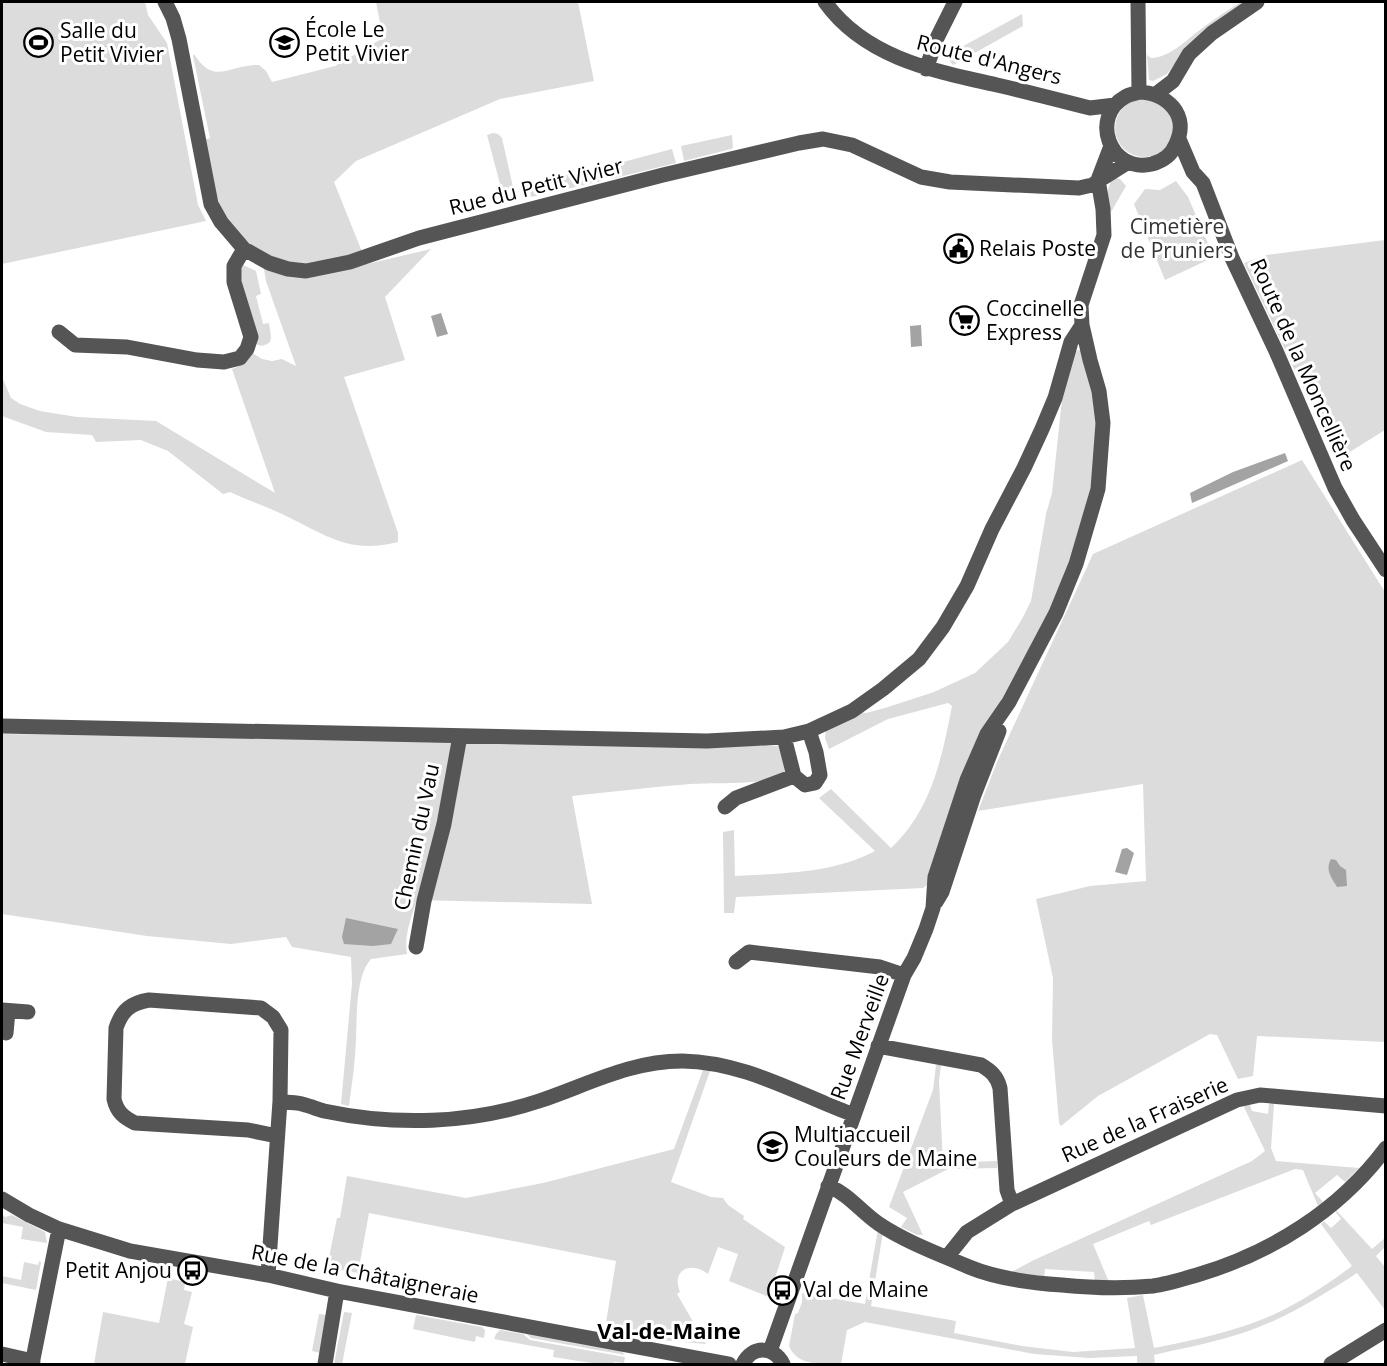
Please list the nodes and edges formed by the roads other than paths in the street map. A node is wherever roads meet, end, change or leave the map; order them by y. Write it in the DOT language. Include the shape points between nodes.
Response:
graph roads {
  1 [pos="165,2"];
  2 [pos="825,2"];
  3 [pos="955,2"];
  4 [pos="1138,2"];
  5 [pos="1257,2"];
  6 [pos="926,69"];
  7 [pos="1173,81"];
  8 [pos="1138,92"];
  9 [pos="1156,94"];
  10 [pos="1170,104"];
  11 [pos="1115,105"];
  12 [pos="1090,108"];
  13 [pos="1107,126"];
  14 [pos="1179,139"];
  15 [pos="1111,146"];
  16 [pos="1160,162"];
  17 [pos="1127,163"];
  18 [pos="1193,172"];
  19 [pos="1098,180"];
  20 [pos="244,249"];
  21 [pos="1082,325"];
  22 [pos="59,332"];
  23 [pos="1386,570"];
  24 [pos="2,726"];
  25 [pos="809,731"];
  26 [pos="460,736"];
  27 [pos="784,737"];
  28 [pos="794,776"];
  29 [pos="725,807"];
  30 [pos="416,947"];
  31 [pos="736,962"];
  32 [pos="904,975"];
  33 [pos="5,1011"];
  34 [pos="28,1012"];
  35 [pos="6,1033"];
  36 [pos="878,1046"];
  37 [pos="280,1101"];
  38 [pos="1386,1106"];
  39 [pos="854,1115"];
  40 [pos="277,1136"];
  41 [pos="1386,1148"];
  42 [pos="828,1186"];
  43 [pos="2,1199"];
  44 [pos="1012,1204"];
  45 [pos="58,1229"];
  46 [pos="947,1257"];
  47 [pos="268,1275"];
  48 [pos="337,1291"];
  49 [pos="1386,1330"];
  50 [pos="771,1351"];
  51 [pos="2,1354"];
  52 [pos="33,1363"];
  53 [pos="325,1365"];
  54 [pos="729,1365"];
  55 [pos="743,1365"];
  56 [pos="783,1365"];
  57 [pos="1331,1365"];
  1 -- 20 [label="street, Rue du Petit Vivier" via="179,39 212,204 221,222"];
  2 -- 6 [label="street, Route d'Angers" via="873,45"];
  3 -- 6 [label="street"];
  4 -- 8 [label="street"];
  5 -- 7 [label="street" via="1189,54"];
  6 -- 12 [label="street, Route d'Angers"];
  7 -- 9 [label="street"];
  7 -- 10 [label="street"];
  8 -- 9 [label="street"];
  8 -- 11 [label="street"];
  9 -- 10 [label="street"];
  10 -- 14 [label="street" via="1180,122"];
  11 -- 12 [label="street, Route d'Angers"];
  11 -- 13 [label="street"];
  12 -- 13 [label="street"];
  13 -- 15 [label="street"];
  14 -- 16 [label="street" via="1173,151"];
  14 -- 18 [label="street, Route de la Moncellière"];
  15 -- 17 [label="street"];
  15 -- 19 [label="street"];
  16 -- 17 [label="street" via="1143,166"];
  16 -- 18 [label="street"];
  17 -- 19 [label="street, Rue du Petit Vivier"];
  18 -- 23 [label="street, Route de la Moncellière" via="1203,183 1232,258 1335,488"];
  19 -- 20 [label="street, Rue du Petit Vivier" via="1079,188 941,181 921,177 852,145 823,139 663,175 419,238 339,264 288,269"];
  19 -- 21 [label="street" via="1104,236 1081,305"];
  20 -- 22 [label="street" via="234,266 234,282 250,337 240,358 224,362 197,360 127,347 75,345"];
  21 -- 25 [label="street" via="1073,337 1055,398 1024,468 944,627 919,659 883,690 852,711"];
  21 -- 32 [label="street, Rue Merveille" via="1103,423 1098,489 1076,564 1056,613 1009,702 942,892"];
  24 -- 26 [label="street"];
  25 -- 27 [label="street"];
  25 -- 28 [label="street" via="820,775 815,783 805,785"];
  26 -- 27 [label="street" via="707,741"];
  26 -- 30 [label="street, Chemin du Vau"];
  27 -- 28 [label="street"];
  28 -- 29 [label="street" via="736,798"];
  31 -- 32 [label="street" via="749,952 880,967"];
  32 -- 36 [label="street, Rue Merveille"];
  33 -- 34 [label="street"];
  33 -- 35 [label="street"];
  36 -- 39 [label="street, Rue Merveille"];
  36 -- 44 [label="street" via="991,1070 1000,1088 1007,1190"];
  37 -- 39 [label="street" via="375,1118 438,1121 507,1110 615,1072 682,1061 745,1070"];
  37 -- 40 [label="street"];
  37 -- 40 [label="street" via="281,1030 261,1008 149,1000 137,1002 119,1018 114,1099 125,1118 135,1124 248,1130"];
  38 -- 44 [label="street, Rue de la Fraiserie" via="1260,1095 1237,1100"];
  39 -- 42 [label="street, Rue Merveille"];
  40 -- 47 [label="street"];
  41 -- 46 [label="street" via="1372,1167 1292,1234 1228,1266 1156,1286 1045,1284 992,1275"];
  42 -- 46 [label="street" via="845,1195 877,1223"];
  42 -- 50 [label="street, Rue Merveille"];
  43 -- 45 [label="street, Rue de la Châtaigneraie"];
  44 -- 46 [label="street, Rue de la Fraiserie" via="967,1232"];
  45 -- 47 [label="street, Rue de la Châtaigneraie" via="130,1251"];
  45 -- 52 [label="street"];
  47 -- 48 [label="street, Rue de la Châtaigneraie"];
  48 -- 53 [label="street"];
  48 -- 54 [label="street, Rue de la Châtaigneraie"];
  49 -- 57 [label="street"];
  50 -- 55 [label="street" via="754,1352"];
  50 -- 56 [label="street"];
  51 -- 52 [label="street"];
}
